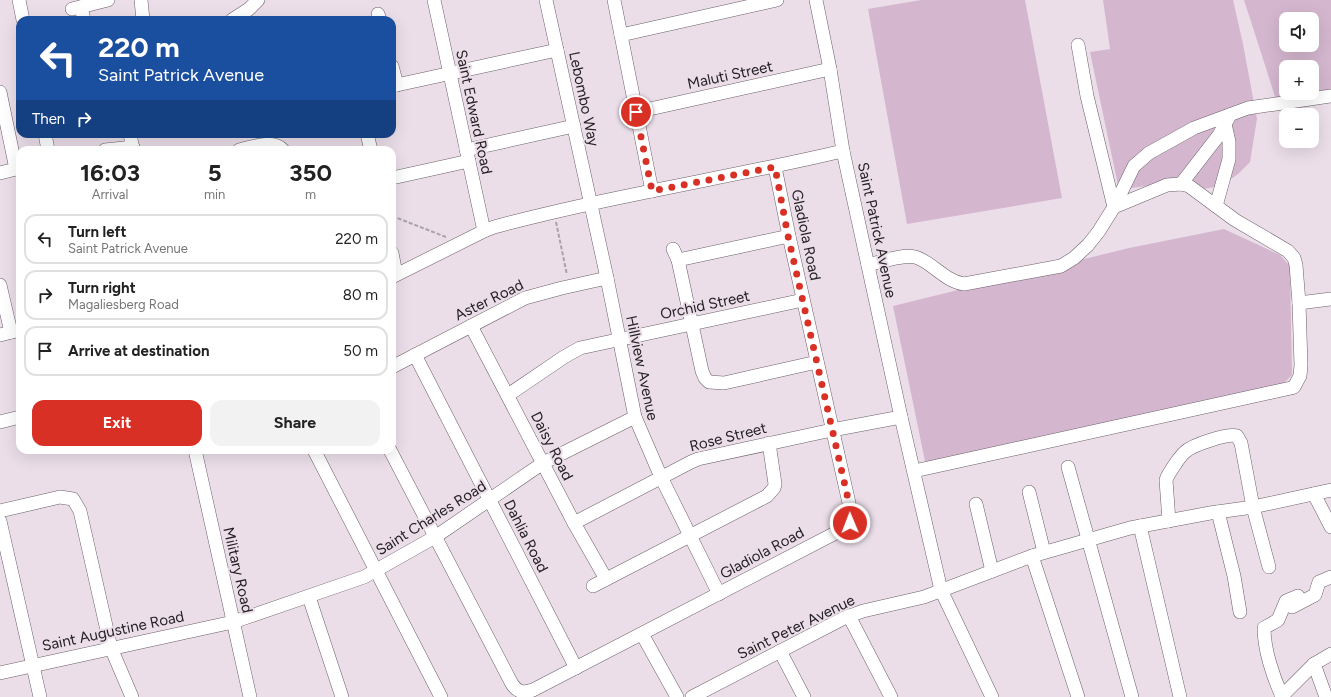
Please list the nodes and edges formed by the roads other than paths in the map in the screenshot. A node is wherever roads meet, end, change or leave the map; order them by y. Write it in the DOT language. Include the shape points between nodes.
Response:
graph roads {
  1 [pos="19,0"];
  2 [pos="108,0"];
  3 [pos="141,0"];
  4 [pos="434,0"];
  5 [pos="546,0"];
  6 [pos="614,0"];
  7 [pos="777,0"];
  8 [pos="816,0"];
  9 [pos="82,8"];
  10 [pos="253,10"];
  11 [pos="22,16"];
  12 [pos="143,16"];
  13 [pos="240,16"];
  14 [pos="621,35"];
  15 [pos="1078,45"];
  16 [pos="557,50"];
  17 [pos="830,70"];
  18 [pos="450,73"];
  19 [pos="396,86"];
  20 [pos="0,92"];
  21 [pos="1331,96"];
  22 [pos="636,112"];
  23 [pos="1228,120"];
  24 [pos="574,126"];
  25 [pos="258,146"];
  26 [pos="278,146"];
  27 [pos="843,151"];
  28 [pos="468,155"];
  29 [pos="16,160"];
  30 [pos="775,167"];
  31 [pos="16,169"];
  32 [pos="0,173"];
  33 [pos="396,177"];
  34 [pos="1181,184"];
  35 [pos="652,191"];
  36 [pos="591,204"];
  37 [pos="1216,206"];
  38 [pos="1114,207"];
  39 [pos="484,231"];
  40 [pos="788,236"];
  41 [pos="868,265"];
  42 [pos="396,275"];
  43 [pos="607,278"];
  44 [pos="0,285"];
  45 [pos="1331,299"];
  46 [pos="803,300"];
  47 [pos="1299,303"];
  48 [pos="691,324"];
  49 [pos="471,326"];
  50 [pos="10,333"];
  51 [pos="620,339"];
  52 [pos="415,355"];
  53 [pos="817,362"];
  54 [pos="396,365"];
  55 [pos="508,395"];
  56 [pos="635,417"];
  57 [pos="901,417"];
  58 [pos="16,418"];
  59 [pos="0,422"];
  60 [pos="832,430"];
  61 [pos="769,444"];
  62 [pos="196,454"];
  63 [pos="316,454"];
  64 [pos="392,454"];
  65 [pos="543,463"];
  66 [pos="1068,467"];
  67 [pos="914,471"];
  68 [pos="661,477"];
  69 [pos="1331,490"];
  70 [pos="1029,492"];
  71 [pos="1314,494"];
  72 [pos="489,500"];
  73 [pos="976,504"];
  74 [pos="1253,507"];
  75 [pos="0,511"];
  76 [pos="1218,512"];
  77 [pos="0,521"];
  78 [pos="1169,521"];
  79 [pos="574,523"];
  80 [pos="1140,526"];
  81 [pos="1331,528"];
  82 [pos="690,537"];
  83 [pos="434,538"];
  84 [pos="1088,539"];
  85 [pos="1038,554"];
  86 [pos="1269,567"];
  87 [pos="377,571"];
  88 [pos="992,571"];
  89 [pos="1331,577"];
  90 [pos="606,579"];
  91 [pos="593,586"];
  92 [pos="941,590"];
  93 [pos="719,594"];
  94 [pos="1298,596"];
  95 [pos="309,597"];
  96 [pos="1240,612"];
  97 [pos="1281,612"];
  98 [pos="849,616"];
  99 [pos="233,622"];
  100 [pos="642,634"];
  101 [pos="111,648"];
  102 [pos="780,651"];
  103 [pos="1331,654"];
  104 [pos="1314,664"];
  105 [pos="33,665"];
  106 [pos="576,668"];
  107 [pos="0,673"];
  108 [pos="714,692"];
  109 [pos="40,697"];
  110 [pos="132,697"];
  111 [pos="250,697"];
  112 [pos="342,697"];
  113 [pos="441,697"];
  114 [pos="677,697"];
  115 [pos="692,697"];
  116 [pos="804,697"];
  117 [pos="891,697"];
  118 [pos="992,697"];
  119 [pos="1078,697"];
  120 [pos="1132,697"];
  121 [pos="1180,697"];
  122 [pos="1282,697"];
  123 [pos="1326,697"];
  1 -- 11 [label="street"];
  2 -- 9 [label="street"];
  3 -- 12 [label="street"];
  4 -- 18 [label="street, Saint Edward Road"];
  5 -- 16 [label="street, Lebombo Way"];
  6 -- 14 [label="street"];
  7 -- 14 [label="street"];
  8 -- 17 [label="street"];
  10 -- 13 [label="street"];
  14 -- 22 [label="street"];
  15 -- 38 [label="street" via="1087,96"];
  16 -- 18 [label="street"];
  16 -- 24 [label="street, Lebombo Way"];
  17 -- 22 [label="street, Maluti Street"];
  17 -- 27 [label="street"];
  18 -- 19 [label="street"];
  18 -- 28 [label="street, Saint Edward Road"];
  20 -- 29 [label="street"];
  21 -- 23 [label="street" via="1248,108"];
  22 -- 35 [label="street"];
  23 -- 34 [label="street"];
  23 -- 37 [label="street" via="1229,159"];
  23 -- 38 [label="street" via="1194,128 1149,153 1134,166"];
  24 -- 28 [label="street"];
  24 -- 36 [label="street, Lebombo Way"];
  25 -- 26 [label="street"];
  27 -- 30 [label="street, Saint Patrick Avenue"];
  27 -- 41 [label="street, Saint Patrick Avenue"];
  28 -- 33 [label="street"];
  28 -- 39 [label="street, Saint Edward Road"];
  30 -- 35 [label="street, Saint Patrick Avenue"];
  30 -- 40 [label="street, Gladiola Road"];
  31 -- 32 [label="street"];
  34 -- 37 [label="street" via="1189,186"];
  34 -- 38 [label="street" via="1167,185"];
  35 -- 36 [label="street, Saint Patrick Avenue"];
  36 -- 39 [label="street, Saint Patrick Avenue"];
  36 -- 43 [label="street, Hillview Avenue"];
  37 -- 47 [label="street" via="1291,254 1296,265"];
  38 -- 41 [label="street" via="1088,245 1062,266 964,284 957,283 915,257"];
  39 -- 42 [label="street, Saint Patrick Avenue"];
  40 -- 46 [label="street, Gladiola Road"];
  40 -- 48 [label="street" via="676,254"];
  41 -- 57 [label="street, Saint Patrick Avenue"];
  43 -- 49 [label="street, Aster Road" via="525,298"];
  43 -- 51 [label="street, Hillview Avenue"];
  44 -- 50 [label="street"];
  45 -- 47 [label="street"];
  46 -- 48 [label="street, Orchid Street"];
  46 -- 53 [label="street, Gladiola Road"];
  47 -- 67 [label="street" via="1301,370 1294,387"];
  48 -- 51 [label="street, Orchid Street"];
  48 -- 53 [label="street" via="702,371 709,382 724,383"];
  49 -- 52 [label="street, Aster Road"];
  49 -- 55 [label="street, Daisy Road"];
  51 -- 55 [label="street, Orchid Street" via="573,351"];
  51 -- 56 [label="street, Hillview Avenue"];
  52 -- 54 [label="street, Aster Road"];
  52 -- 72 [label="street, Dahlia Road"];
  53 -- 60 [label="street, Gladiola Road"];
  55 -- 65 [label="street, Daisy Road"];
  56 -- 65 [label="street, Saint Charles Road"];
  56 -- 68 [label="street, Hillview Avenue"];
  57 -- 60 [label="street, Rose Street"];
  57 -- 67 [label="street, Saint Patrick Avenue"];
  58 -- 59 [label="street"];
  60 -- 61 [label="street, Rose Street"];
  60 -- 93 [label="street, Gladiola Road" via="849,503 850,523 847,527"];
  61 -- 68 [label="street, Rose Street" via="698,459"];
  61 -- 82 [label="street" via="775,478 771,492"];
  62 -- 99 [label="street, Military Road"];
  63 -- 87 [label="street"];
  64 -- 83 [label="street"];
  65 -- 72 [label="street, Saint Charles Road"];
  65 -- 79 [label="street, Daisy Road"];
  66 -- 84 [label="street"];
  67 -- 92 [label="street, Saint Patrick Avenue"];
  68 -- 79 [label="street, Rose Street"];
  68 -- 82 [label="street, Hillview Avenue"];
  69 -- 71 [label="street, Saint Peter Avenue"];
  70 -- 85 [label="street"];
  71 -- 74 [label="street, Saint Peter Avenue"];
  71 -- 81 [label="street"];
  72 -- 83 [label="street, Saint Charles Road"];
  72 -- 106 [label="street, Dahlia Road"];
  73 -- 88 [label="street"];
  74 -- 76 [label="street, Saint Peter Avenue"];
  74 -- 78 [label="street" via="1241,443 1238,436 1232,435 1200,444 1181,455 1166,480"];
  74 -- 86 [label="street"];
  75 -- 101 [label="street" via="60,498 73,498 80,511"];
  76 -- 78 [label="street, Saint Peter Avenue"];
  76 -- 96 [label="street"];
  77 -- 105 [label="street"];
  78 -- 80 [label="street, Saint Peter Avenue"];
  79 -- 90 [label="street, Daisy Road"];
  80 -- 84 [label="street, Saint Peter Avenue"];
  80 -- 121 [label="street"];
  82 -- 90 [label="street"];
  82 -- 93 [label="street, Hillview Avenue"];
  83 -- 87 [label="street, Saint Charles Road"];
  83 -- 106 [label="street, Gladiola Road" via="516,689 521,692 533,690"];
  84 -- 85 [label="street, Saint Peter Avenue"];
  84 -- 120 [label="street"];
  85 -- 88 [label="street, Saint Peter Avenue"];
  85 -- 119 [label="street"];
  87 -- 95 [label="street, Saint Charles Road"];
  87 -- 113 [label="street"];
  88 -- 92 [label="street, Saint Peter Avenue"];
  89 -- 97 [label="street" via="1319,582 1313,597"];
  90 -- 91 [label="street"];
  92 -- 98 [label="street, Saint Peter Avenue" via="924,597"];
  92 -- 118 [label="street, Saint Patrick Avenue"];
  93 -- 100 [label="street, Gladiola Road"];
  94 -- 97 [label="street" via="1286,601"];
  95 -- 99 [label="street, Saint Charles Road"];
  95 -- 112 [label="street"];
  97 -- 122 [label="street" via="1278,620 1263,630 1274,677"];
  98 -- 102 [label="street, Saint Peter Avenue"];
  98 -- 117 [label="street"];
  99 -- 101 [label="street, Saint Augustine Road"];
  99 -- 111 [label="street, Military Road"];
  100 -- 106 [label="street, Gladiola Road"];
  100 -- 114 [label="street"];
  101 -- 105 [label="street, Saint Augustine Road"];
  101 -- 110 [label="street"];
  102 -- 108 [label="street, Saint Peter Avenue"];
  102 -- 116 [label="street"];
  103 -- 104 [label="street"];
  104 -- 122 [label="street"];
  104 -- 123 [label="street"];
  105 -- 107 [label="street, Saint Augustine Road"];
  105 -- 109 [label="street"];
  108 -- 115 [label="street, Saint Peter Avenue"];
}
